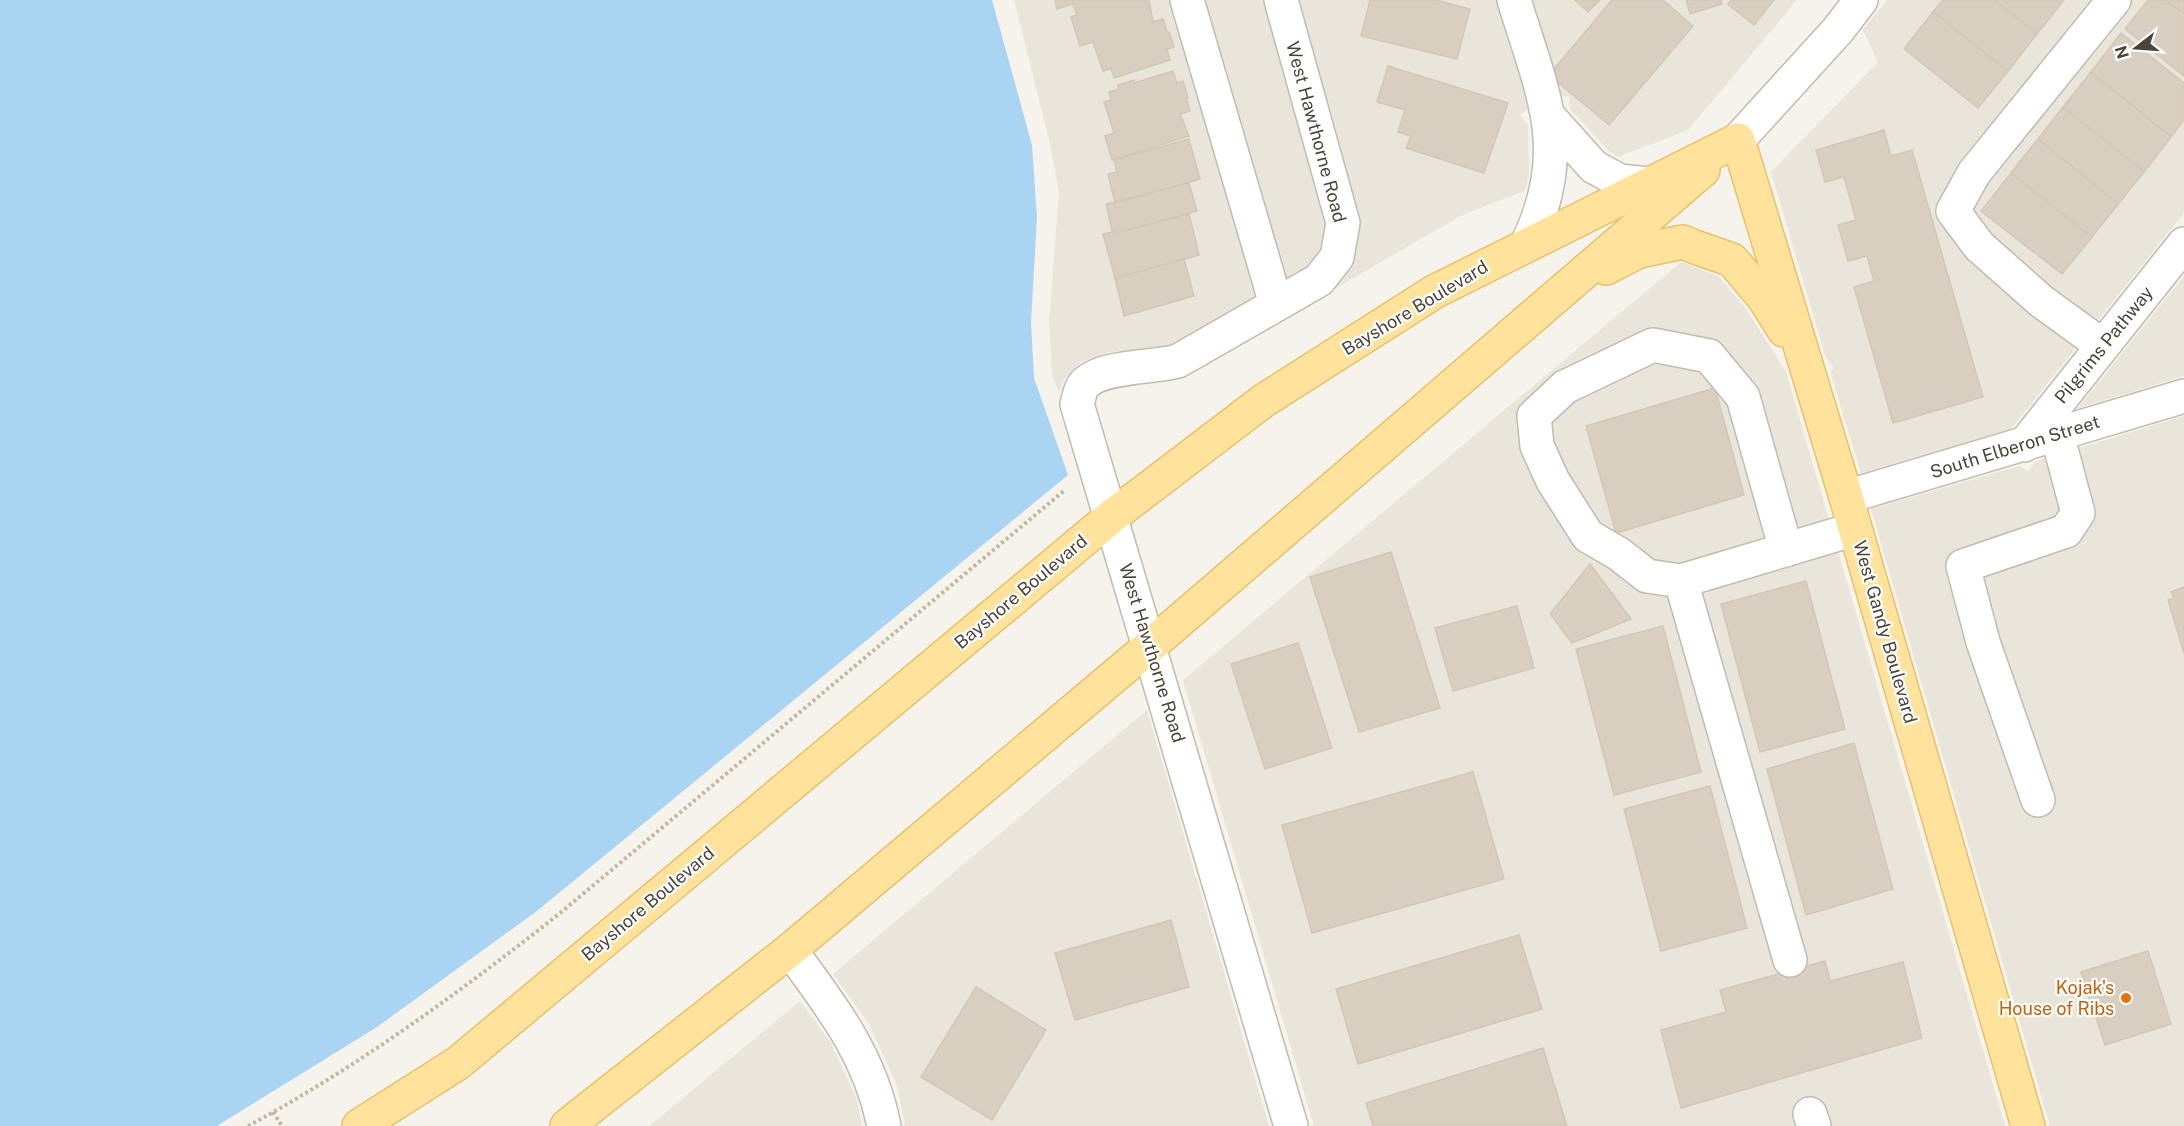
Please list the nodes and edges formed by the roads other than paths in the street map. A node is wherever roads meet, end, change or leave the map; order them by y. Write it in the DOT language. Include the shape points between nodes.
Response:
graph roads {
  1 [pos="1187,0"];
  2 [pos="1281,0"];
  3 [pos="1514,0"];
  4 [pos="1862,0"];
  5 [pos="2114,0"];
  6 [pos="1549,117"];
  7 [pos="1738,140"];
  8 [pos="1648,184"];
  9 [pos="1527,244"];
  10 [pos="2184,244"];
  11 [pos="1565,289"];
  12 [pos="1276,304"];
  13 [pos="2103,346"];
  14 [pos="1806,364"];
  15 [pos="2184,396"];
  16 [pos="2058,434"];
  17 [pos="2024,445"];
  18 [pos="1846,497"];
  19 [pos="1111,517"];
  20 [pos="1855,529"];
  21 [pos="1786,550"];
  22 [pos="1681,581"];
  23 [pos="1150,646"];
  24 [pos="2038,800"];
  25 [pos="790,950"];
  26 [pos="1790,960"];
  27 [pos="359,1126"];
  28 [pos="567,1126"];
  29 [pos="884,1126"];
  30 [pos="1291,1126"];
  31 [pos="2028,1126"];
  1 -- 12 [label="street"];
  2 -- 12 [label="street, West Hawthorne Road" via="1343,223 1337,257 1319,280"];
  3 -- 6 [label="street"];
  4 -- 7 [label="street, Bayshore Boulevard"];
  5 -- 13 [label="street" via="1974,173 1953,211 1979,246 2041,301"];
  6 -- 8 [label="street" via="1594,167 1620,181"];
  6 -- 9 [label="street" via="1550,174 1542,213"];
  7 -- 8 [label="main road, Bayshore Boulevard"];
  7 -- 11 [label="main road, Bayshore Boulevard"];
  7 -- 14 [label="main road, West Gandy Boulevard"];
  8 -- 9 [label="main road, Bayshore Boulevard"];
  9 -- 19 [label="main road, Bayshore Boulevard" via="1434,292 1263,402"];
  10 -- 13 [label="street, Pilgrims Pathway"];
  11 -- 14 [label="main road" via="1639,251 1683,243 1732,260 1764,298"];
  11 -- 23 [label="main road, Bayshore Boulevard"];
  12 -- 19 [label="street, West Hawthorne Road" via="1178,361 1095,375 1083,386 1077,404"];
  13 -- 17 [label="street, Pilgrims Pathway"];
  14 -- 18 [label="main road, West Gandy Boulevard"];
  15 -- 16 [label="street, South Elberon Street"];
  16 -- 17 [label="street, South Elberon Street"];
  16 -- 24 [label="street" via="2078,513 2066,531 1963,566 1983,642"];
  17 -- 18 [label="street, South Elberon Street"];
  18 -- 20 [label="main road, West Gandy Boulevard"];
  19 -- 23 [label="street, West Hawthorne Road"];
  19 -- 27 [label="main road, Bayshore Boulevard" via="458,1063"];
  20 -- 21 [label="street"];
  20 -- 31 [label="main road, West Gandy Boulevard"];
  21 -- 22 [label="street"];
  21 -- 22 [label="street" via="1743,397 1709,356 1653,345 1564,387 1534,416 1537,446 1553,481 1588,536 1647,576"];
  22 -- 26 [label="street"];
  23 -- 25 [label="main road, Bayshore Boulevard"];
  23 -- 30 [label="street, West Hawthorne Road"];
  25 -- 28 [label="main road, Bayshore Boulevard"];
  25 -- 29 [label="street" via="850,1033 878,1093"];
}
